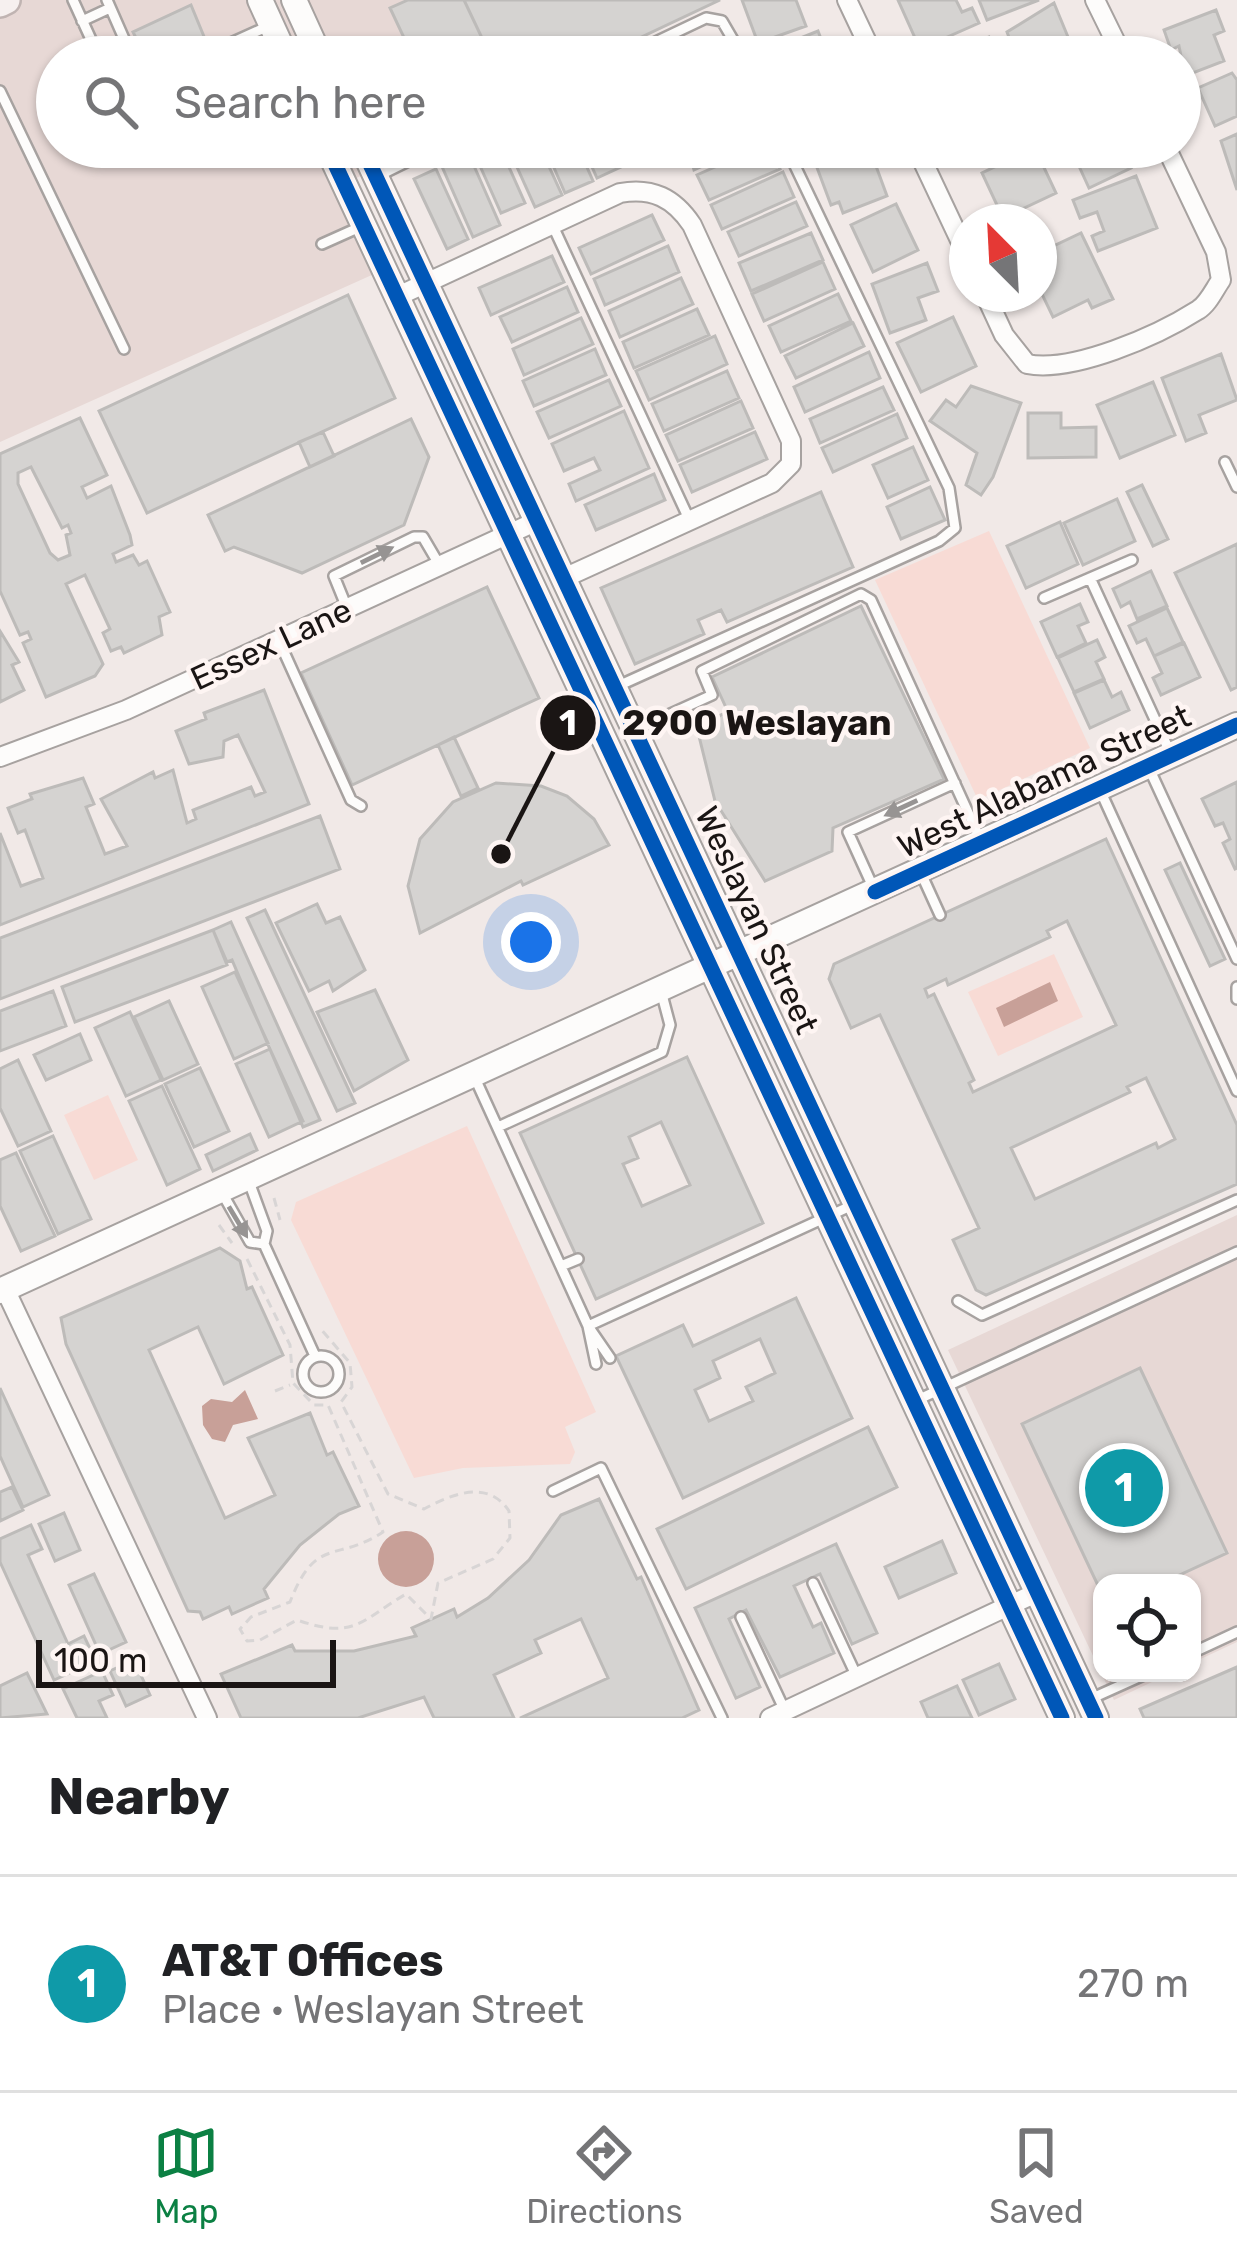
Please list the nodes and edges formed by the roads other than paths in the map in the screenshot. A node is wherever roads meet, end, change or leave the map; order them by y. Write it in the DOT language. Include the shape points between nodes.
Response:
graph roads {
  1 [pos="73,0"];
  2 [pos="260,0"];
  3 [pos="295,0"];
  4 [pos="847,0"];
  5 [pos="1095,0"];
  6 [pos="4,1"];
  7 [pos="108,4"];
  8 [pos="82,21"];
  9 [pos="0,22"];
  10 [pos="271,25"];
  11 [pos="89,36"];
  12 [pos="122,36"];
  13 [pos="246,36"];
  14 [pos="276,36"];
  15 [pos="311,36"];
  16 [pos="668,36"];
  17 [pos="730,36"];
  18 [pos="864,36"];
  19 [pos="1113,36"];
  20 [pos="0,91"];
  21 [pos="36,166"];
  22 [pos="37,168"];
  23 [pos="336,168"];
  24 [pos="372,168"];
  25 [pos="394,168"];
  26 [pos="796,168"];
  27 [pos="926,168"];
  28 [pos="1176,168"];
  29 [pos="376,177"];
  30 [pos="949,217"];
  31 [pos="552,224"];
  32 [pos="362,226"];
  33 [pos="322,244"];
  34 [pos="426,283"];
  35 [pos="396,297"];
  36 [pos="993,312"];
  37 [pos="124,349"];
  38 [pos="1225,462"];
  39 [pos="1237,487"];
  40 [pos="537,521"];
  41 [pos="690,521"];
  42 [pos="507,535"];
  43 [pos="1132,560"];
  44 [pos="440,566"];
  45 [pos="564,578"];
  46 [pos="1090,578"];
  47 [pos="1044,598"];
  48 [pos="347,608"];
  49 [pos="278,640"];
  50 [pos="615,688"];
  51 [pos="1237,725"];
  52 [pos="638,735"];
  53 [pos="610,754"];
  54 [pos="0,757"];
  55 [pos="1160,760"];
  56 [pos="955,783"];
  57 [pos="1099,788"];
  58 [pos="361,806"];
  59 [pos="982,843"];
  60 [pos="920,871"];
  61 [pos="875,892"];
  62 [pos="940,915"];
  63 [pos="740,954"];
  64 [pos="1237,959"];
  65 [pos="710,968"];
  66 [pos="1237,987"];
  67 [pos="661,991"];
  68 [pos="1237,999"];
  69 [pos="474,1076"];
  70 [pos="1237,1091"];
  71 [pos="498,1127"];
  72 [pos="248,1178"];
  73 [pos="221,1191"];
  74 [pos="1237,1200"];
  75 [pos="855,1204"];
  76 [pos="827,1216"];
  77 [pos="264,1244"];
  78 [pos="1090,1249"];
  79 [pos="1237,1252"];
  80 [pos="578,1259"];
  81 [pos="1097,1263"];
  82 [pos="561,1266"];
  83 [pos="1036,1272"];
  84 [pos="584,1274"];
  85 [pos="568,1281"];
  86 [pos="1043,1287"];
  87 [pos="2,1290"];
  88 [pos="958,1301"];
  89 [pos="588,1326"];
  90 [pos="315,1356"];
  91 [pos="610,1358"];
  92 [pos="596,1364"];
  93 [pos="941,1389"];
  94 [pos="914,1401"];
  95 [pos="553,1491"];
  96 [pos="813,1583"];
  97 [pos="1036,1593"];
  98 [pos="1010,1606"];
  99 [pos="741,1616"];
  100 [pos="1237,1632"];
  101 [pos="1201,1649"];
  102 [pos="857,1677"];
  103 [pos="1134,1682"];
  104 [pos="1092,1709"];
  105 [pos="778,1714"];
  106 [pos="207,1718"];
  107 [pos="722,1718"];
  108 [pos="1062,1718"];
  1 -- 8 [label="lane"];
  2 -- 10 [label="main road"];
  3 -- 15 [label="main road"];
  4 -- 18 [label="street"];
  5 -- 19 [label="street"];
  6 -- 9 [label="lane"];
  7 -- 8 [label="lane"];
  7 -- 12 [label="lane"];
  8 -- 11 [label="lane"];
  10 -- 13 [label="lane"];
  10 -- 14 [label="main road"];
  16 -- 17 [label="lane" via="706,18 722,21"];
  20 -- 21 [label="lane"];
  22 -- 37 [label="lane"];
  23 -- 32 [label="main road, Weslayan Street"];
  24 -- 29 [label="main road, Weslayan Street"];
  25 -- 29 [label="lane"];
  26 -- 50 [label="lane" via="949,488 955,528"];
  27 -- 30 [label="street"];
  28 -- 36 [label="street" via="1216,252 1221,280 1203,308 1053,369 1027,364"];
  29 -- 34 [label="main road, Weslayan Street"];
  31 -- 34 [label="street"];
  31 -- 41 [label="lane"];
  31 -- 41 [label="street" via="645,190 668,199 692,225 791,441 791,464 772,483"];
  32 -- 33 [label="lane"];
  32 -- 35 [label="main road, Weslayan Street"];
  34 -- 35 [label="street"];
  34 -- 40 [label="main road, Weslayan Street"];
  35 -- 42 [label="main road, Weslayan Street"];
  38 -- 39 [label="lane"];
  40 -- 42 [label="street, Essex Lane"];
  40 -- 45 [label="main road, Weslayan Street"];
  41 -- 45 [label="street"];
  42 -- 44 [label="street, Essex Lane"];
  42 -- 53 [label="main road, Weslayan Street"];
  43 -- 46 [label="lane"];
  44 -- 48 [label="street, Essex Lane"];
  48 -- 44 [label="lane, one-way" via="334,576 414,537 423,537"];
  45 -- 50 [label="main road, Weslayan Street"];
  46 -- 47 [label="lane"];
  46 -- 55 [label="lane"];
  48 -- 49 [label="street, Essex Lane"];
  49 -- 54 [label="street, Essex Lane"];
  49 -- 58 [label="lane" via="351,800"];
  50 -- 52 [label="main road, Weslayan Street"];
  51 -- 55 [label="main road, West Alabama Street"];
  52 -- 53 [label="lane"];
  52 -- 56 [label="lane" via="712,695 702,671 861,594 871,600"];
  52 -- 63 [label="main road, Weslayan Street"];
  53 -- 65 [label="main road, Weslayan Street"];
  55 -- 57 [label="main road, West Alabama Street"];
  55 -- 64 [label="lane"];
  56 -- 59 [label="lane"];
  56 -- 61 [label="lane, one-way" via="848,832"];
  57 -- 59 [label="main road, West Alabama Street"];
  57 -- 70 [label="lane"];
  59 -- 60 [label="main road, West Alabama Street"];
  60 -- 61 [label="main road, West Alabama Street"];
  60 -- 62 [label="lane"];
  61 -- 63 [label="main road, West Alabama Street"];
  63 -- 65 [label="main road, West Alabama Street"];
  63 -- 75 [label="main road, Weslayan Street"];
  65 -- 67 [label="main road, West Alabama Street"];
  65 -- 76 [label="main road, Weslayan Street"];
  66 -- 68 [label="lane"];
  67 -- 69 [label="main road, West Alabama Street"];
  67 -- 71 [label="lane" via="670,1025 662,1052"];
  69 -- 71 [label="lane"];
  69 -- 72 [label="main road, West Alabama Street"];
  71 -- 82 [label="lane"];
  72 -- 73 [label="main road, West Alabama Street"];
  72 -- 77 [label="lane"];
  73 -- 77 [label="lane, one-way" via="250,1242"];
  73 -- 87 [label="main road, West Alabama Street"];
  74 -- 81 [label="lane"];
  75 -- 76 [label="lane"];
  75 -- 93 [label="main road, Weslayan Street"];
  76 -- 89 [label="lane"];
  76 -- 94 [label="main road, Weslayan Street"];
  77 -- 90 [label="lane"];
  78 -- 81 [label="lane"];
  79 -- 93 [label="lane"];
  80 -- 82 [label="lane"];
  81 -- 86 [label="lane"];
  82 -- 85 [label="lane"];
  83 -- 86 [label="lane"];
  84 -- 85 [label="lane"];
  85 -- 89 [label="lane"];
  86 -- 88 [label="lane" via="982,1315"];
  87 -- 106 [label="street"];
  89 -- 91 [label="lane"];
  89 -- 92 [label="lane"];
  90 -- 90 [label="lane" via="338,1368 326,1391 308,1387 302,1376"];
  93 -- 94 [label="lane"];
  93 -- 97 [label="main road, Weslayan Street"];
  94 -- 98 [label="main road, Weslayan Street"];
  95 -- 107 [label="lane" via="602,1468"];
  96 -- 102 [label="lane"];
  97 -- 98 [label="street"];
  97 -- 104 [label="main road, Weslayan Street"];
  98 -- 102 [label="street"];
  98 -- 108 [label="main road, Weslayan Street"];
  99 -- 105 [label="lane"];
  100 -- 101 [label="lane"];
  102 -- 105 [label="street"];
  103 -- 104 [label="lane"];
}
